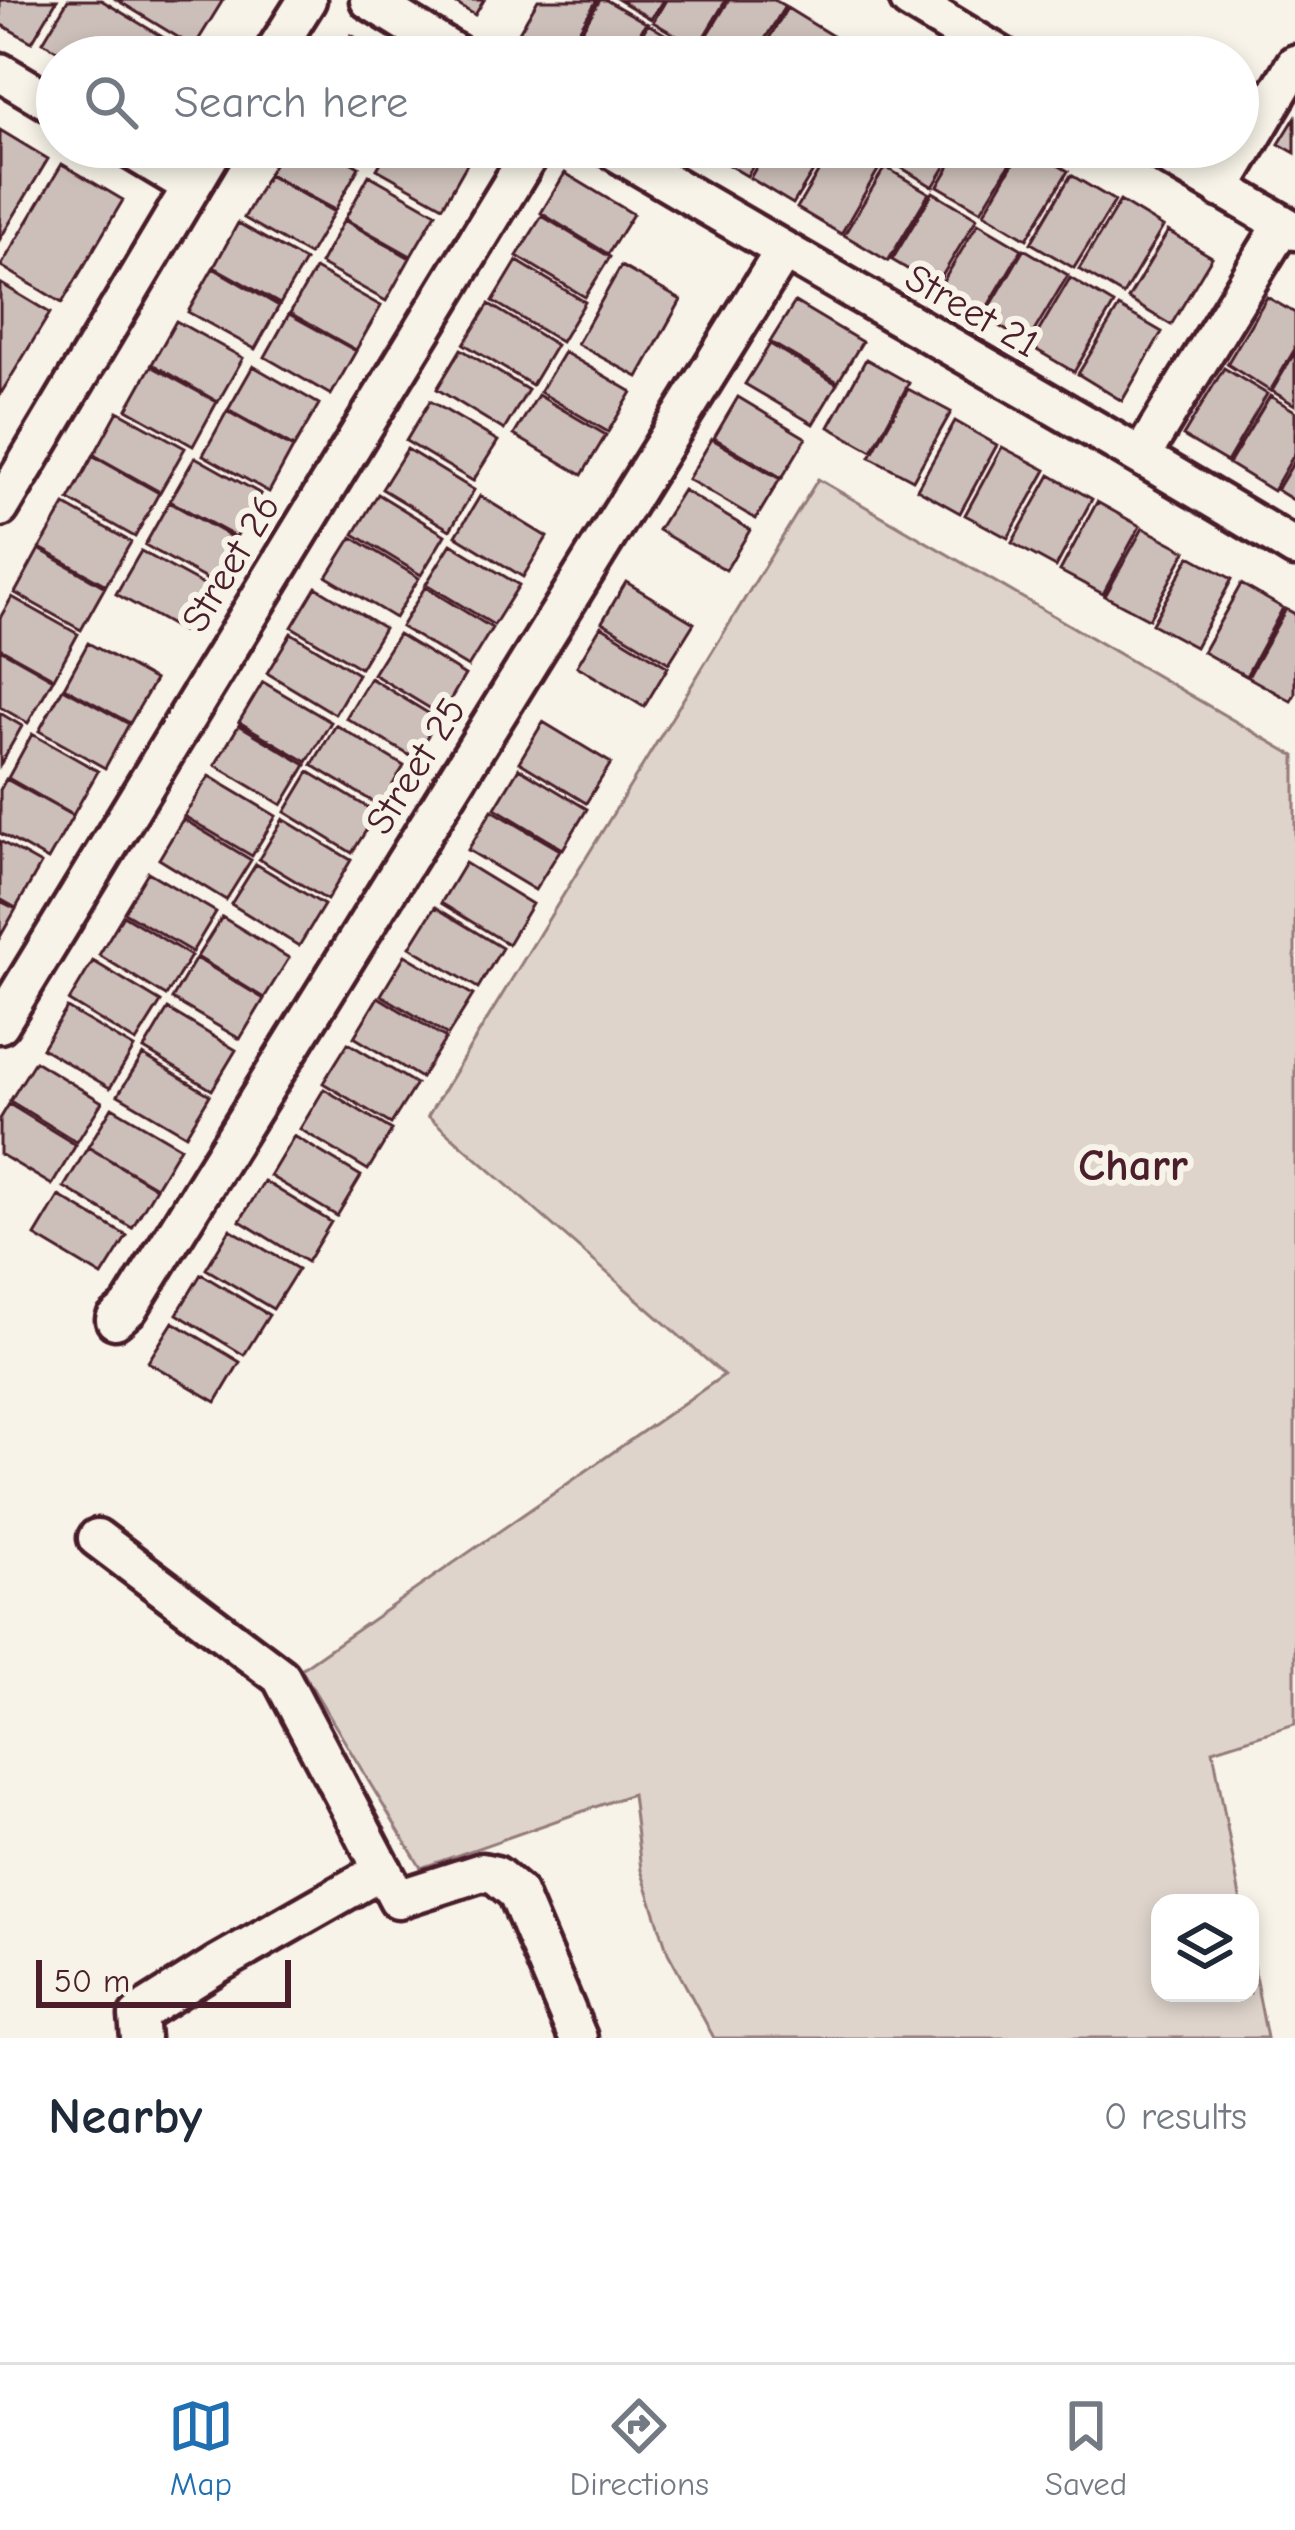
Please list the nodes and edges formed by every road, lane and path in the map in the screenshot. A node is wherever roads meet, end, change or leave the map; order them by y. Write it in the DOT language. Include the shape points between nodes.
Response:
graph roads {
  1 [pos="307,0"];
  2 [pos="368,0"];
  3 [pos="909,0"];
  4 [pos="285,36"];
  5 [pos="426,36"];
  6 [pos="968,36"];
  7 [pos="1295,64"];
  8 [pos="0,72"];
  9 [pos="36,93"];
  10 [pos="1259,125"];
  11 [pos="161,168"];
  12 [pos="202,168"];
  13 [pos="521,168"];
  14 [pos="643,168"];
  15 [pos="1186,168"];
  16 [pos="1233,168"];
  17 [pos="191,186"];
  18 [pos="1221,189"];
  19 [pos="1289,228"];
  20 [pos="783,252"];
  21 [pos="1142,455"];
  22 [pos="10,470"];
  23 [pos="0,508"];
  24 [pos="1295,548"];
  25 [pos="0,1024"];
  26 [pos="115,1321"];
  27 [pos="97,1538"];
  28 [pos="383,1870"];
  29 [pos="140,2038"];
  30 [pos="578,2038"];
  1 -- 4 [label="street"];
  2 -- 5 [label="street"];
  3 -- 6 [label="street"];
  7 -- 10 [label="street"];
  8 -- 9 [label="street"];
  11 -- 17 [label="street"];
  12 -- 17 [label="street"];
  13 -- 25 [label="street, Street 26"];
  14 -- 20 [label="street, Street 21"];
  15 -- 18 [label="street"];
  16 -- 18 [label="street"];
  17 -- 22 [label="street"];
  18 -- 19 [label="street"];
  19 -- 21 [label="street"];
  20 -- 21 [label="street, Street 21"];
  20 -- 26 [label="street, Street 25"];
  21 -- 24 [label="street, Street 21"];
  22 -- 23 [label="street"];
  27 -- 28 [label="street" via="281,1677"];
  28 -- 29 [label="street" via="148,2008 138,2016"];
  28 -- 30 [label="street" via="398,1899 482,1871 517,1893"];
}
